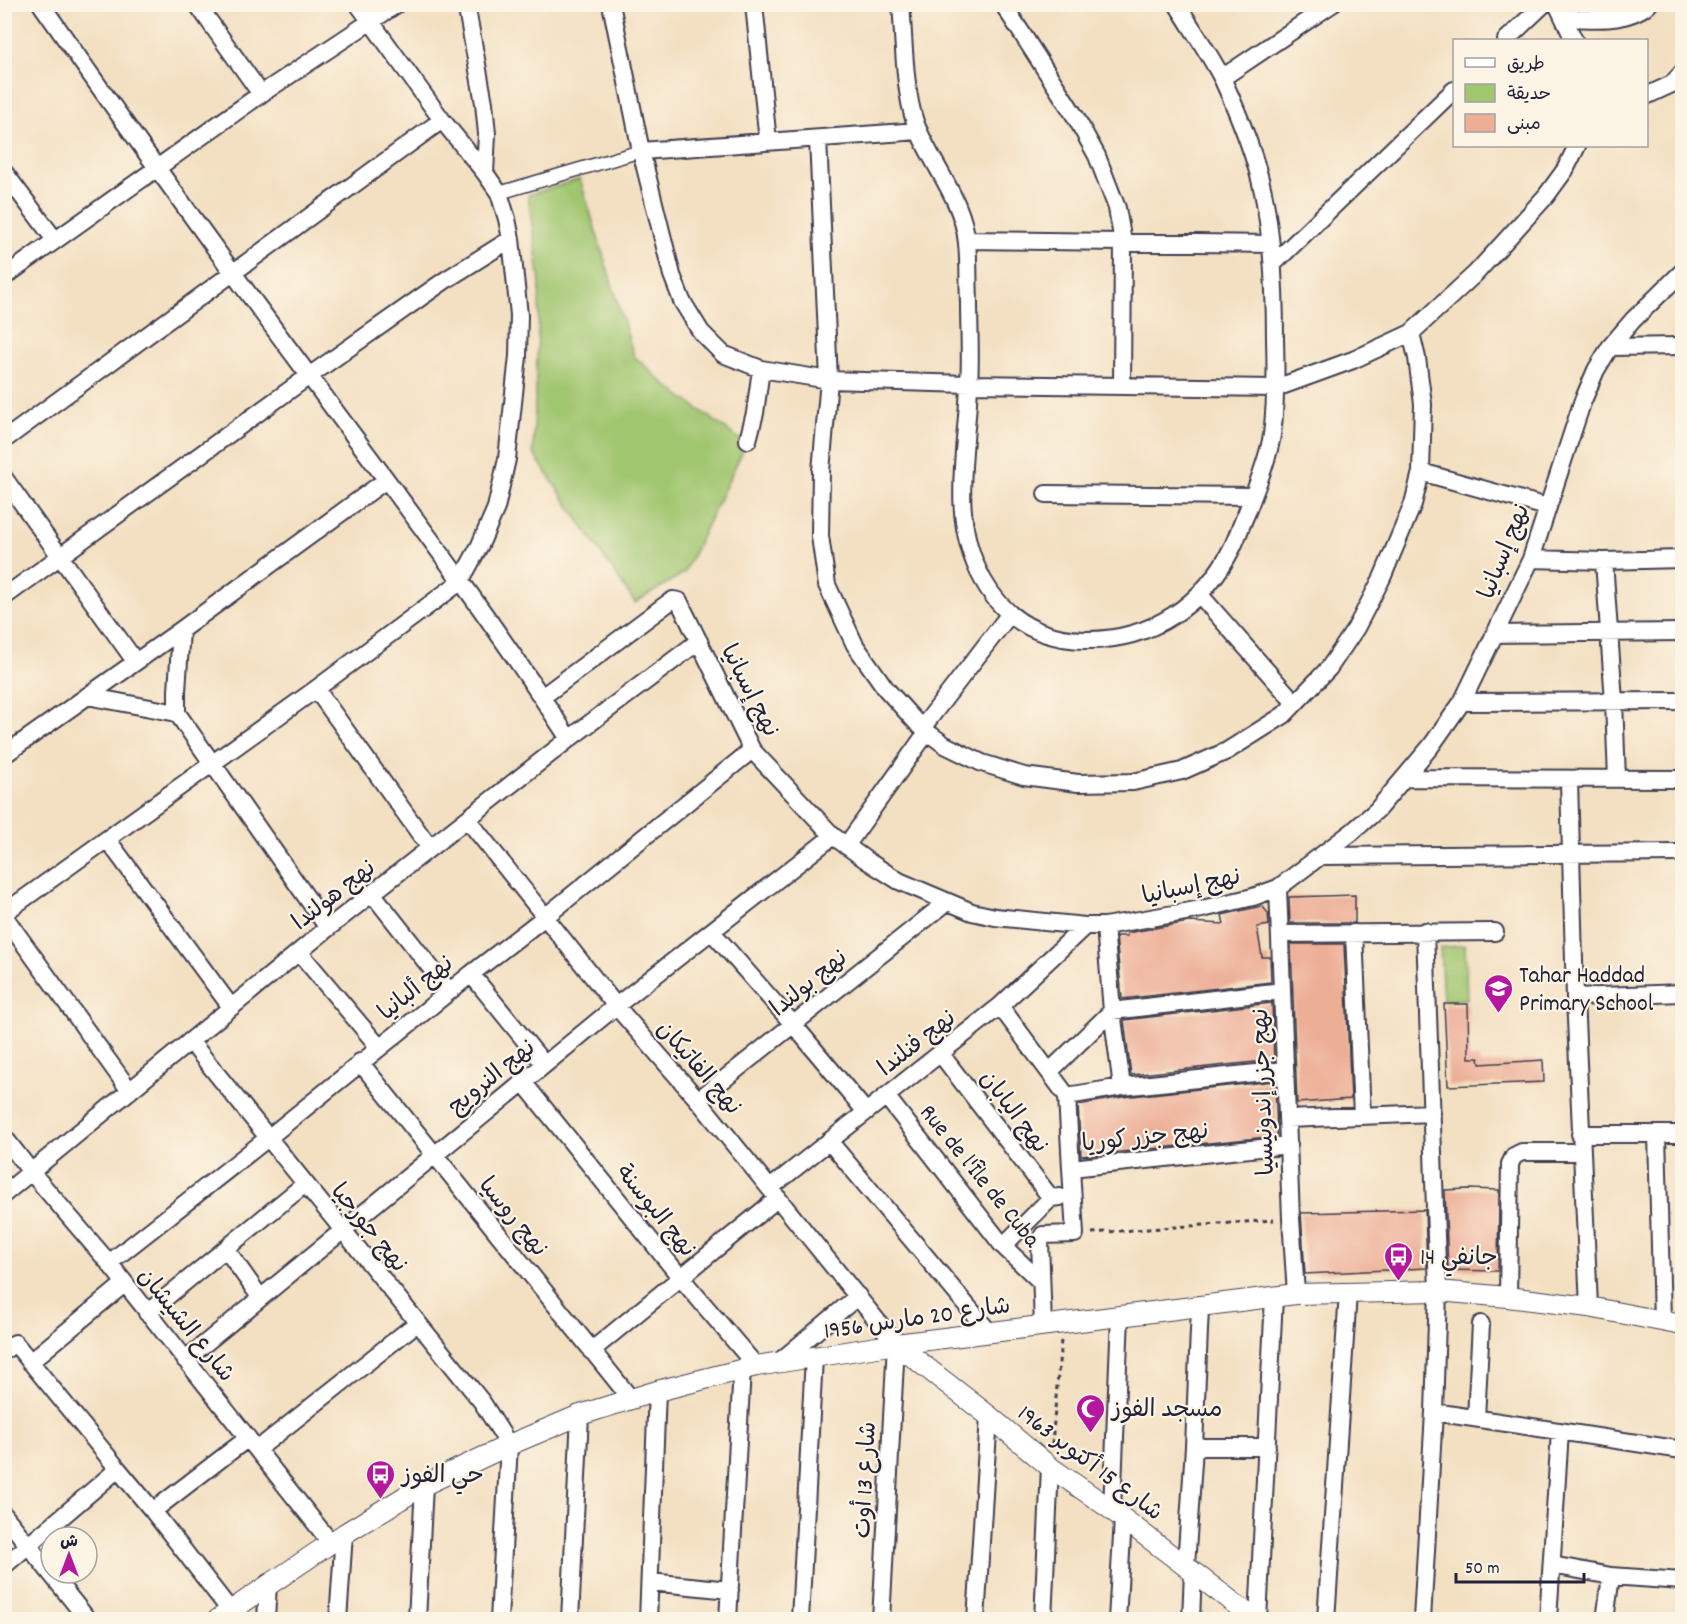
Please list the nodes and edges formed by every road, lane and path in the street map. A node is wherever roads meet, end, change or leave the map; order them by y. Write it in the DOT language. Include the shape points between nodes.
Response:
graph roads {
  1 [pos="41,4"];
  2 [pos="197,4"];
  3 [pos="358,4"];
  4 [pos="397,4"];
  5 [pos="466,4"];
  6 [pos="611,4"];
  7 [pos="754,4"];
  8 [pos="901,4"];
  9 [pos="1003,4"];
  10 [pos="1177,4"];
  11 [pos="1332,4"];
  12 [pos="1544,4"];
  13 [pos="1649,4"];
  14 [pos="1561,11"];
  15 [pos="1586,11"];
  16 [pos="370,22"];
  17 [pos="1507,39"];
  18 [pos="1574,39"];
  19 [pos="1683,73"];
  20 [pos="1222,78"];
  21 [pos="1453,92"];
  22 [pos="261,94"];
  23 [pos="1648,96"];
  24 [pos="441,120"];
  25 [pos="919,131"];
  26 [pos="818,139"];
  27 [pos="768,142"];
  28 [pos="1576,147"];
  29 [pos="641,151"];
  30 [pos="156,168"];
  31 [pos="4,172"];
  32 [pos="485,172"];
  33 [pos="499,193"];
  34 [pos="511,239"];
  35 [pos="55,240"];
  36 [pos="968,240"];
  37 [pos="1123,242"];
  38 [pos="1271,244"];
  39 [pos="1273,264"];
  40 [pos="1683,272"];
  41 [pos="233,273"];
  42 [pos="4,277"];
  43 [pos="1411,333"];
  44 [pos="1610,346"];
  45 [pos="1683,346"];
  46 [pos="761,369"];
  47 [pos="309,376"];
  48 [pos="829,380"];
  49 [pos="969,384"];
  50 [pos="1122,386"];
  51 [pos="1276,388"];
  52 [pos="4,440"];
  53 [pos="748,440"];
  54 [pos="1421,471"];
  55 [pos="4,478"];
  56 [pos="386,480"];
  57 [pos="1046,494"];
  58 [pos="1253,496"];
  59 [pos="1547,507"];
  60 [pos="61,555"];
  61 [pos="1531,559"];
  62 [pos="1683,559"];
  63 [pos="1604,561"];
  64 [pos="460,582"];
  65 [pos="1200,595"];
  66 [pos="4,597"];
  67 [pos="1009,615"];
  68 [pos="182,630"];
  69 [pos="1608,632"];
  70 [pos="1683,632"];
  71 [pos="1494,634"];
  72 [pos="699,641"];
  73 [pos="135,661"];
  74 [pos="316,689"];
  75 [pos="87,696"];
  76 [pos="542,697"];
  77 [pos="1614,701"];
  78 [pos="1683,701"];
  79 [pos="1462,702"];
  80 [pos="1295,703"];
  81 [pos="177,713"];
  82 [pos="925,730"];
  83 [pos="569,739"];
  84 [pos="752,750"];
  85 [pos="4,755"];
  86 [pos="211,764"];
  87 [pos="1406,778"];
  88 [pos="1617,779"];
  89 [pos="1683,779"];
  90 [pos="1569,780"];
  91 [pos="468,820"];
  92 [pos="107,839"];
  93 [pos="840,841"];
  94 [pos="430,848"];
  95 [pos="1683,853"];
  96 [pos="1571,855"];
  97 [pos="1321,856"];
  98 [pos="1278,888"];
  99 [pos="372,894"];
  100 [pos="947,902"];
  101 [pos="4,915"];
  102 [pos="545,917"];
  103 [pos="1085,926"];
  104 [pos="1105,926"];
  105 [pos="328,928"];
  106 [pos="1425,931"];
  107 [pos="711,932"];
  108 [pos="1495,932"];
  109 [pos="1354,933"];
  110 [pos="1281,934"];
  111 [pos="299,952"];
  112 [pos="471,974"];
  113 [pos="449,991"];
  114 [pos="1282,991"];
  115 [pos="1683,993"];
  116 [pos="1575,997"];
  117 [pos="616,1006"];
  118 [pos="1000,1006"];
  119 [pos="231,1007"];
  120 [pos="1112,1011"];
  121 [pos="794,1024"];
  122 [pos="190,1041"];
  123 [pos="379,1047"];
  124 [pos="940,1053"];
  125 [pos="360,1062"];
  126 [pos="544,1064"];
  127 [pos="1284,1070"];
  128 [pos="1049,1072"];
  129 [pos="523,1082"];
  130 [pos="1122,1087"];
  131 [pos="130,1091"];
  132 [pos="886,1096"];
  133 [pos="1067,1096"];
  134 [pos="698,1100"];
  135 [pos="866,1112"];
  136 [pos="1432,1113"];
  137 [pos="1362,1116"];
  138 [pos="1287,1119"];
  139 [pos="1580,1134"];
  140 [pos="1657,1134"];
  141 [pos="1683,1134"];
  142 [pos="4,1137"];
  143 [pos="268,1138"];
  144 [pos="829,1141"];
  145 [pos="1289,1145"];
  146 [pos="1581,1152"];
  147 [pos="433,1154"];
  148 [pos="1071,1168"];
  149 [pos="32,1173"];
  150 [pos="305,1184"];
  151 [pos="774,1193"];
  152 [pos="4,1194"];
  153 [pos="1072,1195"];
  154 [pos="1051,1198"];
  155 [pos="1291,1218"];
  156 [pos="342,1231"];
  157 [pos="1075,1234"];
  158 [pos="1003,1245"];
  159 [pos="226,1249"];
  160 [pos="109,1263"];
  161 [pos="681,1278"];
  162 [pos="1041,1282"];
  163 [pos="124,1284"];
  164 [pos="1438,1292"];
  165 [pos="1348,1293"];
  166 [pos="1296,1294"];
  167 [pos="858,1296"];
  168 [pos="260,1297"];
  169 [pos="1274,1297"];
  170 [pos="1508,1297"];
  171 [pos="1200,1307"];
  172 [pos="1589,1307"];
  173 [pos="147,1313"];
  174 [pos="1120,1316"];
  175 [pos="1662,1321"];
  176 [pos="417,1323"];
  177 [pos="1052,1324"];
  178 [pos="1481,1324"];
  179 [pos="1683,1325"];
  180 [pos="989,1332"];
  181 [pos="8,1341"];
  182 [pos="896,1344"];
  183 [pos="591,1351"];
  184 [pos="814,1357"];
  185 [pos="185,1360"];
  186 [pos="30,1362"];
  187 [pos="778,1363"];
  188 [pos="749,1368"];
  189 [pos="657,1391"];
  190 [pos="631,1399"];
  191 [pos="1434,1412"];
  192 [pos="580,1415"];
  193 [pos="989,1416"];
  194 [pos="1476,1418"];
  195 [pos="1560,1431"];
  196 [pos="253,1444"];
  197 [pos="509,1445"];
  198 [pos="1194,1447"];
  199 [pos="1267,1447"];
  200 [pos="1683,1450"];
  201 [pos="1050,1467"];
  202 [pos="118,1469"];
  203 [pos="424,1485"];
  204 [pos="153,1511"];
  205 [pos="4,1515"];
  206 [pos="1117,1515"];
  207 [pos="337,1538"];
  208 [pos="29,1545"];
  209 [pos="1552,1565"];
  210 [pos="4,1566"];
  211 [pos="1190,1569"];
  212 [pos="1611,1576"];
  213 [pos="1683,1581"];
  214 [pos="650,1582"];
  215 [pos="268,1583"];
  216 [pos="730,1590"];
  217 [pos="223,1614"];
  218 [pos="1425,1618"];
  219 [pos="88,1620"];
  220 [pos="266,1620"];
  221 [pos="338,1620"];
  222 [pos="417,1620"];
  223 [pos="499,1620"];
  224 [pos="570,1620"];
  225 [pos="648,1620"];
  226 [pos="728,1620"];
  227 [pos="800,1620"];
  228 [pos="881,1620"];
  229 [pos="975,1620"];
  230 [pos="1043,1620"];
  231 [pos="1117,1620"];
  232 [pos="1191,1620"];
  233 [pos="1257,1620"];
  234 [pos="1326,1620"];
  235 [pos="1548,1620"];
  236 [pos="1605,1620"];
  1 -- 30 [label="street"];
  2 -- 22 [label="street"];
  3 -- 16 [label="street"];
  4 -- 16 [label="street"];
  5 -- 32 [label="street" via="486,124"];
  6 -- 29 [label="street"];
  7 -- 27 [label="street"];
  8 -- 25 [label="street" via="909,100"];
  9 -- 37 [label="street" via="1097,156 1117,208"];
  10 -- 20 [label="street"];
  11 -- 20 [label="street"];
  12 -- 17 [label="street"];
  13 -- 15 [label="street" via="1621,18"];
  14 -- 15 [label="street"];
  14 -- 18 [label="street"];
  16 -- 22 [label="street"];
  16 -- 24 [label="street"];
  19 -- 23 [label="street" via="1672,84"];
  20 -- 38 [label="street" via="1263,190"];
  21 -- 39 [label="street"];
  22 -- 30 [label="street"];
  24 -- 32 [label="street"];
  24 -- 41 [label="street"];
  25 -- 26 [label="street"];
  25 -- 36 [label="street" via="951,189"];
  26 -- 27 [label="street"];
  26 -- 48 [label="street"];
  27 -- 29 [label="street"];
  28 -- 43 [label="street" via="1546,196 1476,273"];
  29 -- 33 [label="street"];
  29 -- 46 [label="street" via="682,301 701,332 723,354"];
  30 -- 35 [label="street"];
  30 -- 41 [label="street"];
  31 -- 35 [label="street"];
  32 -- 33 [label="street"];
  33 -- 34 [label="street"];
  34 -- 47 [label="street"];
  34 -- 64 [label="street" via="519,356 508,449 496,508"];
  35 -- 42 [label="street"];
  36 -- 37 [label="street"];
  36 -- 49 [label="street"];
  37 -- 38 [label="street"];
  37 -- 50 [label="street"];
  38 -- 39 [label="street"];
  39 -- 51 [label="street"];
  40 -- 44 [label="street, نهج إسبانيا"];
  41 -- 47 [label="street"];
  41 -- 52 [label="street"];
  43 -- 51 [label="street" via="1353,360"];
  43 -- 54 [label="street" via="1423,404"];
  44 -- 45 [label="street"];
  44 -- 59 [label="street, نهج إسبانيا" via="1582,403"];
  46 -- 48 [label="street"];
  46 -- 53 [label="street"];
  47 -- 56 [label="street"];
  47 -- 60 [label="street"];
  48 -- 49 [label="street"];
  48 -- 82 [label="street" via="820,536 827,585 855,645 886,689"];
  49 -- 50 [label="street"];
  49 -- 67 [label="street" via="963,463 965,535 981,577"];
  50 -- 51 [label="street"];
  51 -- 58 [label="street" via="1271,439"];
  54 -- 59 [label="street"];
  54 -- 80 [label="street" via="1399,539 1356,628 1329,668"];
  55 -- 60 [label="street"];
  56 -- 64 [label="street"];
  56 -- 68 [label="street"];
  57 -- 58 [label="street"];
  58 -- 65 [label="street" via="1232,548"];
  59 -- 61 [label="street, نهج إسبانيا"];
  60 -- 66 [label="street"];
  60 -- 73 [label="street"];
  61 -- 63 [label="street"];
  61 -- 71 [label="street, نهج إسبانيا"];
  62 -- 63 [label="street"];
  63 -- 69 [label="street"];
  64 -- 74 [label="street"];
  64 -- 76 [label="street"];
  65 -- 67 [label="street" via="1160,623 1133,635 1106,640 1053,636"];
  65 -- 80 [label="street"];
  67 -- 82 [label="street, نهج النرويج"];
  68 -- 73 [label="street"];
  68 -- 81 [label="street"];
  69 -- 70 [label="street"];
  69 -- 71 [label="street"];
  69 -- 77 [label="street"];
  71 -- 79 [label="street, نهج إسبانيا"];
  72 -- 76 [label="street, نهج إسبانيا" via="683,607 673,600"];
  72 -- 83 [label="street, نهج هولندا"];
  72 -- 84 [label="street, نهج إسبانيا"];
  73 -- 75 [label="street"];
  74 -- 86 [label="street"];
  74 -- 94 [label="street"];
  75 -- 81 [label="street"];
  75 -- 85 [label="street"];
  76 -- 83 [label="street"];
  77 -- 78 [label="street"];
  77 -- 79 [label="street"];
  77 -- 88 [label="street"];
  79 -- 87 [label="street, نهج إسبانيا"];
  80 -- 82 [label="street" via="1284,715 1227,751 1182,771 1133,782 1078,783 1024,776 982,763"];
  81 -- 86 [label="street"];
  82 -- 93 [label="street, نهج النرويج"];
  83 -- 91 [label="street, نهج هولندا"];
  84 -- 93 [label="street, نهج إسبانيا"];
  84 -- 102 [label="street, نهج ألبانيا"];
  86 -- 92 [label="street"];
  86 -- 105 [label="street"];
  87 -- 90 [label="street"];
  87 -- 97 [label="street, نهج إسبانيا" via="1377,810"];
  88 -- 89 [label="street"];
  88 -- 90 [label="street"];
  90 -- 96 [label="street"];
  91 -- 94 [label="street, نهج هولندا"];
  91 -- 102 [label="street, نهج الفاتيكان"];
  92 -- 101 [label="street"];
  92 -- 119 [label="street"];
  93 -- 100 [label="street, نهج إسبانيا" via="899,880"];
  93 -- 107 [label="street, نهج النرويج"];
  94 -- 99 [label="street, نهج هولندا"];
  95 -- 96 [label="street"];
  96 -- 97 [label="street"];
  96 -- 116 [label="street"];
  97 -- 98 [label="street, نهج إسبانيا"];
  98 -- 104 [label="street, نهج إسبانيا" via="1202,909"];
  98 -- 110 [label="street, نهج جزر إندونيسيا"];
  99 -- 105 [label="street, نهج هولندا"];
  99 -- 113 [label="street"];
  100 -- 103 [label="street, نهج إسبانيا" via="995,917"];
  100 -- 121 [label="street, نهج بولندا"];
  101 -- 131 [label="street"];
  102 -- 112 [label="street, نهج ألبانيا"];
  102 -- 117 [label="street, نهج الفاتيكان"];
  103 -- 104 [label="street, نهج إسبانيا"];
  103 -- 118 [label="street, نهج فنلندا"];
  104 -- 120 [label="street"];
  105 -- 111 [label="street, نهج هولندا"];
  106 -- 108 [label="street"];
  106 -- 109 [label="street"];
  106 -- 136 [label="street"];
  107 -- 117 [label="street, نهج النرويج"];
  107 -- 121 [label="street"];
  109 -- 110 [label="street"];
  109 -- 137 [label="street"];
  110 -- 114 [label="street, نهج جزر إندونيسيا"];
  111 -- 119 [label="street, نهج هولندا"];
  111 -- 123 [label="street"];
  112 -- 113 [label="street, نهج ألبانيا"];
  112 -- 126 [label="street"];
  113 -- 123 [label="street, نهج ألبانيا"];
  114 -- 120 [label="street"];
  114 -- 127 [label="street, نهج جزر إندونيسيا"];
  115 -- 116 [label="street"];
  116 -- 139 [label="street"];
  117 -- 126 [label="street, نهج النرويج"];
  117 -- 134 [label="street, نهج الفاتيكان"];
  118 -- 124 [label="street, نهج فنلندا"];
  118 -- 128 [label="street"];
  119 -- 122 [label="street, نهج هولندا"];
  120 -- 128 [label="street"];
  120 -- 130 [label="street"];
  121 -- 134 [label="street, نهج بولندا"];
  121 -- 135 [label="street"];
  122 -- 131 [label="street, نهج هولندا"];
  122 -- 143 [label="street, نهج جورجيا"];
  123 -- 125 [label="street, نهج ألبانيا"];
  124 -- 132 [label="street, نهج فنلندا"];
  124 -- 154 [label="street, نهج اليابان"];
  125 -- 143 [label="street, نهج ألبانيا"];
  125 -- 147 [label="street, نهج روسيا"];
  126 -- 129 [label="street, نهج النرويج"];
  127 -- 130 [label="street"];
  127 -- 138 [label="street, نهج جزر إندونيسيا"];
  128 -- 133 [label="street"];
  129 -- 147 [label="street, نهج النرويج"];
  129 -- 161 [label="street, نهج البوسنة"];
  130 -- 133 [label="street"];
  131 -- 149 [label="street, نهج هولندا"];
  132 -- 135 [label="street, نهج فنلندا"];
  132 -- 158 [label="street, Rue de l'Île de Cuba"];
  133 -- 148 [label="street"];
  134 -- 151 [label="street, نهج الفاتيكان"];
  135 -- 144 [label="street, نهج فنلندا"];
  136 -- 137 [label="street"];
  136 -- 164 [label="street"];
  137 -- 138 [label="street"];
  138 -- 145 [label="street, نهج جزر إندونيسيا"];
  139 -- 140 [label="street"];
  139 -- 146 [label="street"];
  140 -- 141 [label="street"];
  140 -- 175 [label="street"];
  142 -- 149 [label="street, شارع الشيشان"];
  143 -- 150 [label="street, نهج جورجيا"];
  143 -- 160 [label="street, نهج ألبانيا"];
  144 -- 151 [label="street, نهج فنلندا"];
  144 -- 180 [label="street"];
  145 -- 148 [label="street, نهج جزر كوريا"];
  145 -- 155 [label="street, نهج جزر إندونيسيا"];
  146 -- 170 [label="street" via="1521,1152 1514,1156 1510,1164"];
  146 -- 172 [label="street"];
  147 -- 156 [label="street, نهج النرويج"];
  147 -- 183 [label="street, نهج روسيا"];
  148 -- 153 [label="street, نهج جزر كوريا"];
  149 -- 152 [label="street, نهج هولندا"];
  149 -- 160 [label="street, شارع الشيشان"];
  150 -- 156 [label="street, نهج جورجيا"];
  150 -- 159 [label="street"];
  151 -- 161 [label="street, نهج فنلندا"];
  151 -- 167 [label="street, نهج الفاتيكان"];
  153 -- 154 [label="street"];
  153 -- 157 [label="street, نهج جزر كوريا"];
  154 -- 158 [label="street"];
  155 -- 157 [label="path"];
  155 -- 166 [label="street, نهج جزر إندونيسيا"];
  156 -- 168 [label="street, نهج النرويج"];
  156 -- 176 [label="street, نهج جورجيا"];
  157 -- 162 [label="street" via="1041,1237"];
  158 -- 162 [label="street, Rue de l'Île de Cuba"];
  159 -- 168 [label="street"];
  159 -- 173 [label="street"];
  160 -- 163 [label="street, شارع الشيشان"];
  161 -- 183 [label="street, نهج فنلندا"];
  161 -- 188 [label="street, نهج البوسنة"];
  162 -- 177 [label="street"];
  163 -- 173 [label="street, شارع الشيشان"];
  163 -- 186 [label="street"];
  164 -- 165 [label="street, شارع 20 مارس 1956"];
  164 -- 170 [label="street, شارع 20 مارس 1956"];
  164 -- 191 [label="street"];
  165 -- 166 [label="street, شارع 20 مارس 1956"];
  165 -- 234 [label="street"];
  166 -- 169 [label="street, شارع 20 مارس 1956"];
  167 -- 182 [label="street, نهج الفاتيكان"];
  167 -- 187 [label="street"];
  168 -- 185 [label="street, نهج النرويج"];
  169 -- 171 [label="street, شارع 20 مارس 1956"];
  169 -- 199 [label="street"];
  170 -- 172 [label="street, شارع 20 مارس 1956"];
  171 -- 174 [label="street, شارع 20 مارس 1956"];
  171 -- 198 [label="street"];
  172 -- 175 [label="street, شارع 20 مارس 1956"];
  173 -- 185 [label="street, شارع الشيشان"];
  174 -- 177 [label="street, شارع 20 مارس 1956"];
  174 -- 206 [label="street"];
  175 -- 179 [label="street, شارع 20 مارس 1956"];
  176 -- 196 [label="street"];
  176 -- 197 [label="street, نهج جورجيا" via="482,1402"];
  177 -- 180 [label="street, شارع 20 مارس 1956"];
  177 -- 201 [label="path"];
  178 -- 194 [label="street"];
  180 -- 182 [label="street, شارع 20 مارس 1956"];
  181 -- 186 [label="street"];
  182 -- 184 [label="street, شارع 20 مارس 1956"];
  182 -- 193 [label="street, شارع 15 أكتوبر 1963"];
  182 -- 228 [label="street, شارع 13 أوت"];
  183 -- 190 [label="street, نهج روسيا"];
  184 -- 187 [label="street, شارع 20 مارس 1956"];
  184 -- 227 [label="street"];
  185 -- 196 [label="street, شارع الشيشان"];
  186 -- 202 [label="street"];
  187 -- 188 [label="street, شارع 20 مارس 1956"];
  188 -- 189 [label="street, شارع 20 مارس 1956"];
  188 -- 216 [label="street"];
  189 -- 190 [label="street, شارع 20 مارس 1956"];
  189 -- 214 [label="street"];
  190 -- 192 [label="street, شارع 20 مارس 1956"];
  191 -- 194 [label="street"];
  191 -- 218 [label="street"];
  192 -- 197 [label="street, شارع 20 مارس 1956"];
  192 -- 224 [label="street"];
  193 -- 201 [label="street, شارع 15 أكتوبر 1963"];
  193 -- 229 [label="street"];
  194 -- 195 [label="street"];
  195 -- 200 [label="street"];
  195 -- 209 [label="street"];
  196 -- 204 [label="street"];
  196 -- 207 [label="street, شارع الشيشان"];
  197 -- 203 [label="street, شارع 20 مارس 1956"];
  197 -- 223 [label="street"];
  198 -- 199 [label="street"];
  198 -- 211 [label="street"];
  199 -- 233 [label="street"];
  201 -- 206 [label="street, شارع 15 أكتوبر 1963"];
  201 -- 230 [label="street"];
  202 -- 204 [label="street"];
  202 -- 208 [label="street"];
  203 -- 207 [label="street, شارع 20 مارس 1956"];
  203 -- 222 [label="street"];
  204 -- 217 [label="street"];
  205 -- 208 [label="street"];
  206 -- 211 [label="street, شارع 15 أكتوبر 1963"];
  206 -- 231 [label="street"];
  207 -- 215 [label="street, شارع 20 مارس 1956"];
  207 -- 221 [label="street"];
  208 -- 210 [label="street"];
  208 -- 219 [label="street"];
  209 -- 212 [label="street"];
  209 -- 235 [label="street"];
  211 -- 232 [label="street"];
  211 -- 233 [label="street, شارع 15 أكتوبر 1963"];
  212 -- 213 [label="street"];
  212 -- 236 [label="street"];
  214 -- 216 [label="street"];
  214 -- 225 [label="street"];
  215 -- 217 [label="street, شارع 20 مارس 1956"];
  215 -- 220 [label="street"];
  216 -- 226 [label="street"];
}
